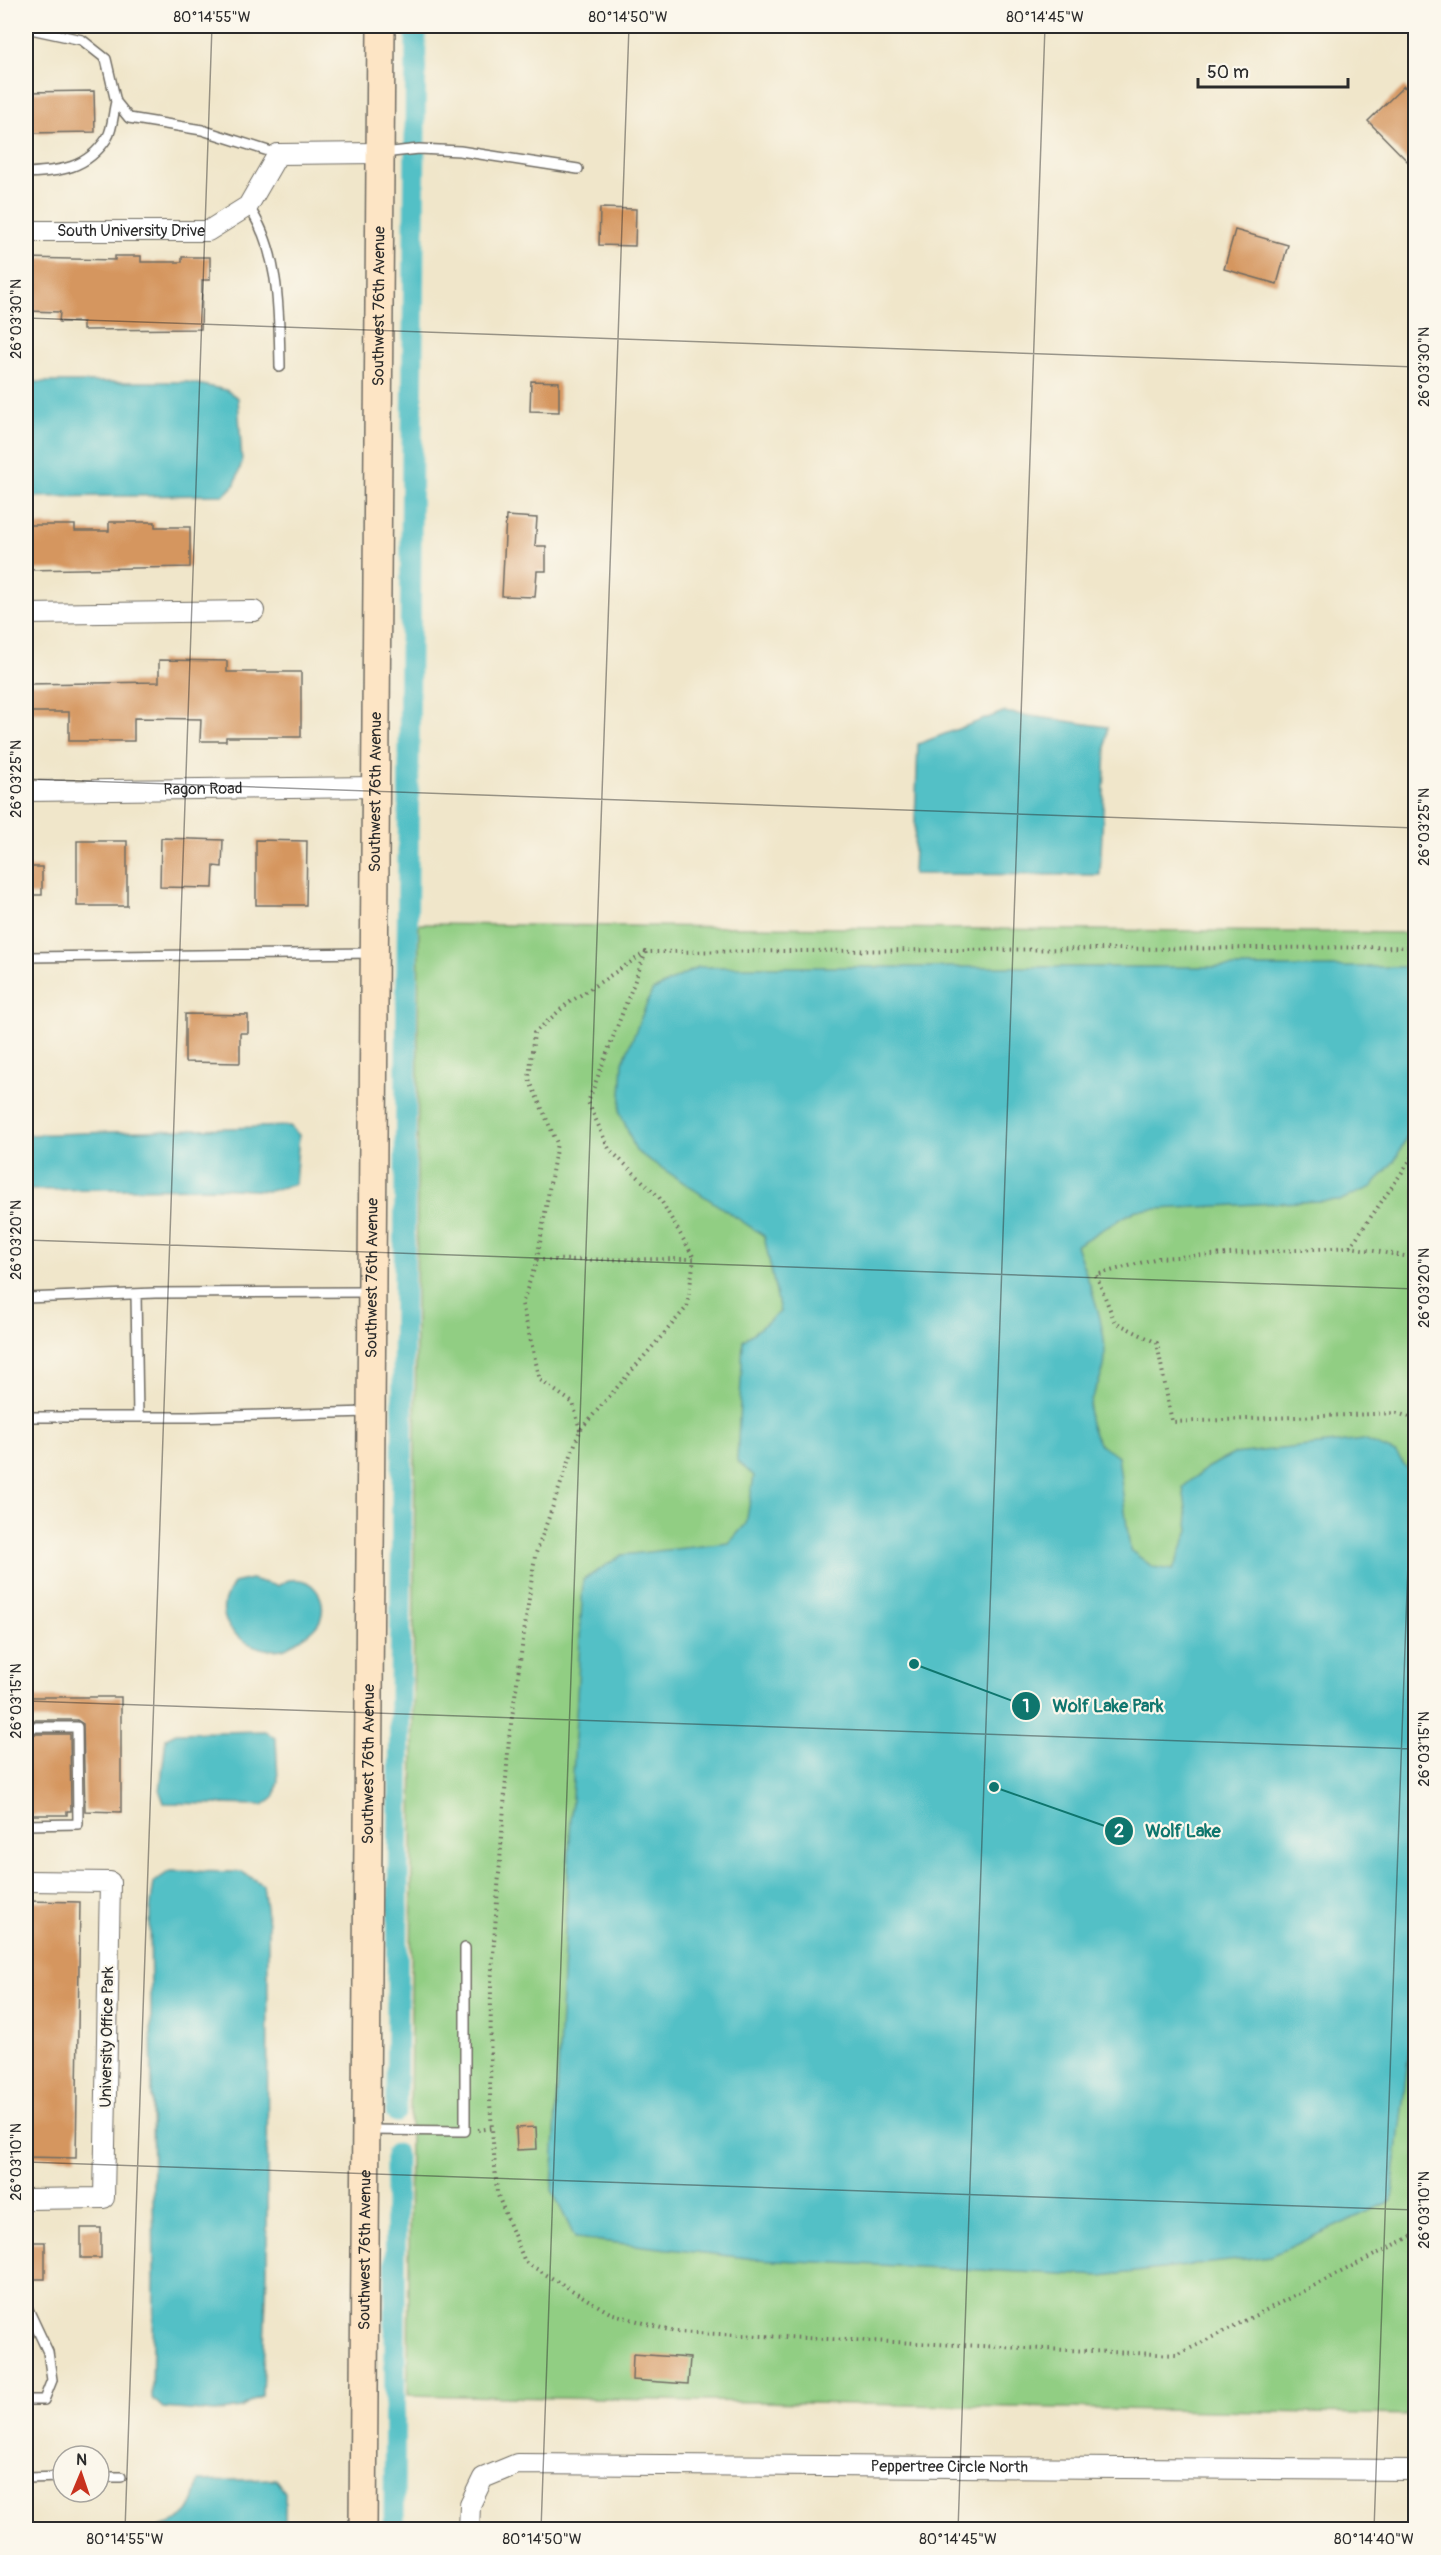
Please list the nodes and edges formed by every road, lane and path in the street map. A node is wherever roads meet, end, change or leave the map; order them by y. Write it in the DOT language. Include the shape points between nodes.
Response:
graph roads {
  1 [pos="381,26"];
  2 [pos="26,28"];
  3 [pos="116,102"];
  4 [pos="380,153"];
  5 [pos="278,154"];
  6 [pos="578,170"];
  7 [pos="26,173"];
  8 [pos="248,206"];
  9 [pos="26,231"];
  10 [pos="280,367"];
  11 [pos="254,611"];
  12 [pos="26,614"];
  13 [pos="377,787"];
  14 [pos="26,792"];
  15 [pos="1416,946"];
  16 [pos="646,952"];
  17 [pos="375,953"];
  18 [pos="26,957"];
  19 [pos="1416,1152"];
  20 [pos="1350,1247"];
  21 [pos="1416,1258"];
  22 [pos="694,1259"];
  23 [pos="537,1260"];
  24 [pos="373,1292"];
  25 [pos="136,1294"];
  26 [pos="26,1298"];
  27 [pos="372,1412"];
  28 [pos="26,1417"];
  29 [pos="138,1417"];
  30 [pos="1416,1419"];
  31 [pos="580,1430"];
  32 [pos="26,1727"];
  33 [pos="26,1825"];
  34 [pos="26,1881"];
  35 [pos="465,1948"];
  36 [pos="366,2130"];
  37 [pos="26,2199"];
  38 [pos="1416,2234"];
  39 [pos="26,2305"];
  40 [pos="26,2400"];
  41 [pos="1416,2470"];
  42 [pos="51,2477"];
  43 [pos="111,2477"];
  44 [pos="121,2477"];
  45 [pos="26,2478"];
  46 [pos="363,2529"];
  47 [pos="469,2529"];
  1 -- 4 [label="street, Southwest 76th Avenue"];
  2 -- 3 [label="lane" via="82,40 106,59"];
  3 -- 5 [label="lane" via="129,118 202,130"];
  3 -- 7 [label="lane" via="108,137 85,160 66,170"];
  4 -- 5 [label="street"];
  4 -- 6 [label="lane" via="419,149 460,151"];
  4 -- 13 [label="street, Southwest 76th Avenue"];
  5 -- 8 [label="street, South University Drive"];
  8 -- 9 [label="street, South University Drive" via="208,231"];
  8 -- 10 [label="lane" via="260,222 270,247 280,328"];
  11 -- 12 [label="street"];
  13 -- 14 [label="street, Ragon Road"];
  13 -- 17 [label="street, Southwest 76th Avenue"];
  15 -- 16 [label="path"];
  16 -- 22 [label="path" via="588,1102 609,1149 659,1197"];
  16 -- 23 [label="path" via="567,1004 534,1033 529,1079 557,1143"];
  17 -- 18 [label="lane"];
  17 -- 24 [label="street, Southwest 76th Avenue"];
  19 -- 20 [label="path"];
  20 -- 21 [label="path"];
  20 -- 30 [label="path" via="1158,1258 1096,1275 1116,1322 1157,1343 1172,1422 1397,1413"];
  22 -- 23 [label="path"];
  22 -- 31 [label="path" via="687,1307"];
  23 -- 31 [label="path" via="522,1304 540,1380 573,1403"];
  24 -- 25 [label="lane"];
  24 -- 27 [label="street, Southwest 76th Avenue"];
  25 -- 26 [label="lane"];
  25 -- 29 [label="lane"];
  27 -- 29 [label="lane"];
  27 -- 36 [label="street, Southwest 76th Avenue"];
  28 -- 29 [label="lane"];
  31 -- 38 [label="path" via="535,1556 509,1738 492,1971 490,2103 497,2193 525,2262 610,2313 675,2332 1177,2355"];
  32 -- 33 [label="lane" via="77,1727 78,1824"];
  34 -- 37 [label="street, University Office Park" via="110,1882 104,2198"];
  35 -- 36 [label="lane" via="465,2130"];
  36 -- 46 [label="street, Southwest 76th Avenue"];
  39 -- 40 [label="lane" via="48,2352 52,2380 44,2400"];
  41 -- 47 [label="street, Peppertree Circle North" via="517,2464 483,2478 470,2505"];
  42 -- 45 [label="lane"];
  43 -- 44 [label="lane"];
}
